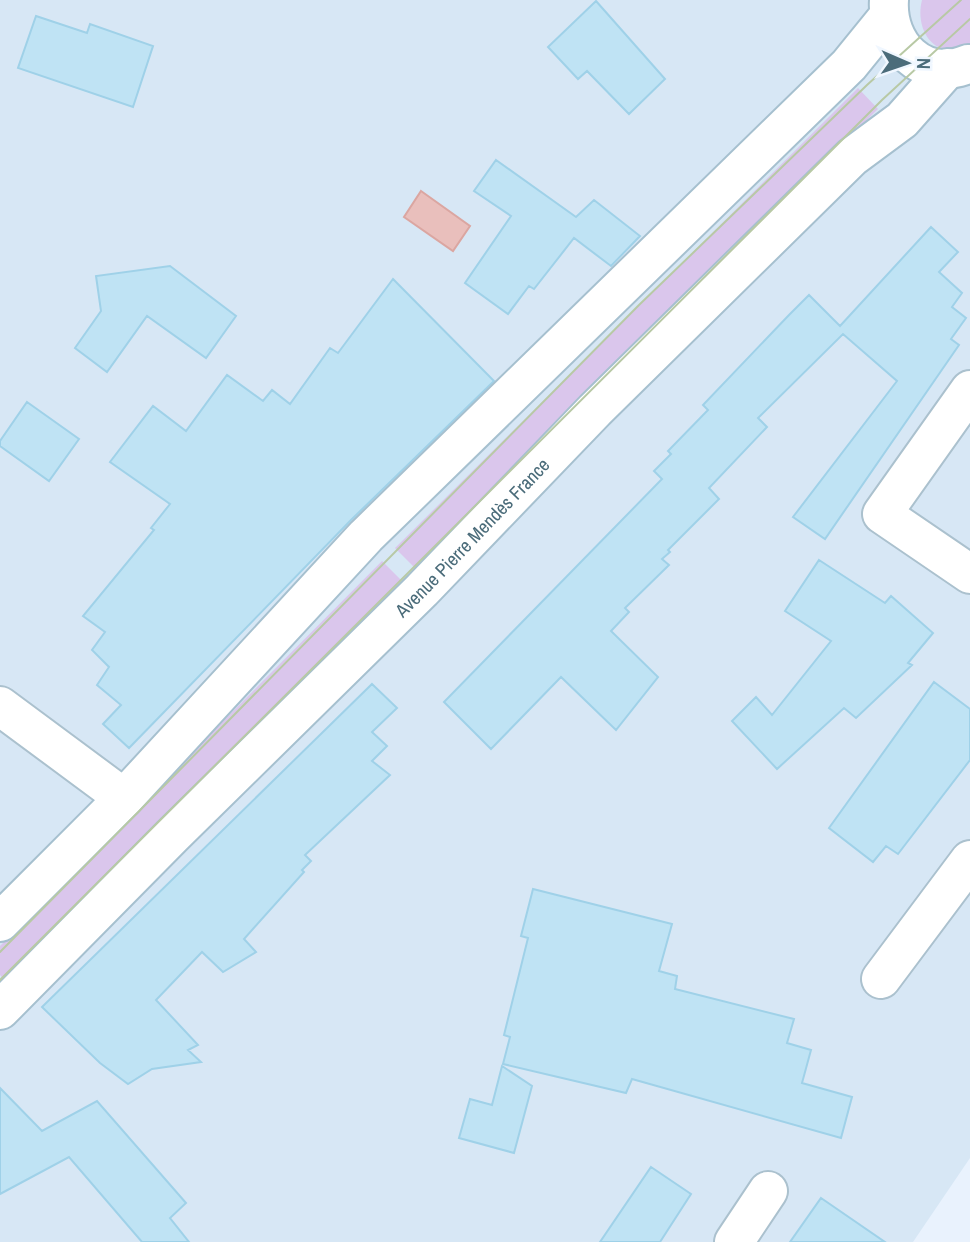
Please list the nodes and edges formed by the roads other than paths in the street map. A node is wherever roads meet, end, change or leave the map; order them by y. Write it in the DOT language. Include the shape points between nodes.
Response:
graph roads {
  1 [pos="888,8"];
  2 [pos="959,65"];
  3 [pos="970,390"];
  4 [pos="970,574"];
  5 [pos="0,706"];
  6 [pos="124,798"];
  7 [pos="970,860"];
  8 [pos="0,922"];
  9 [pos="881,979"];
  10 [pos="0,1010"];
  11 [pos="768,1191"];
  12 [pos="734,1242"];
  1 -- 2 [label="main road" via="893,35 904,51 921,63"];
  1 -- 6 [label="main road" via="849,65 366,536"];
  2 -- 10 [label="main road, Avenue Pierre Mendès France" via="902,120 852,157 595,410 422,590"];
  3 -- 4 [label="main road" via="882,514"];
  5 -- 6 [label="main road"];
  6 -- 8 [label="main road"];
  7 -- 9 [label="main road"];
  11 -- 12 [label="main road"];
}
